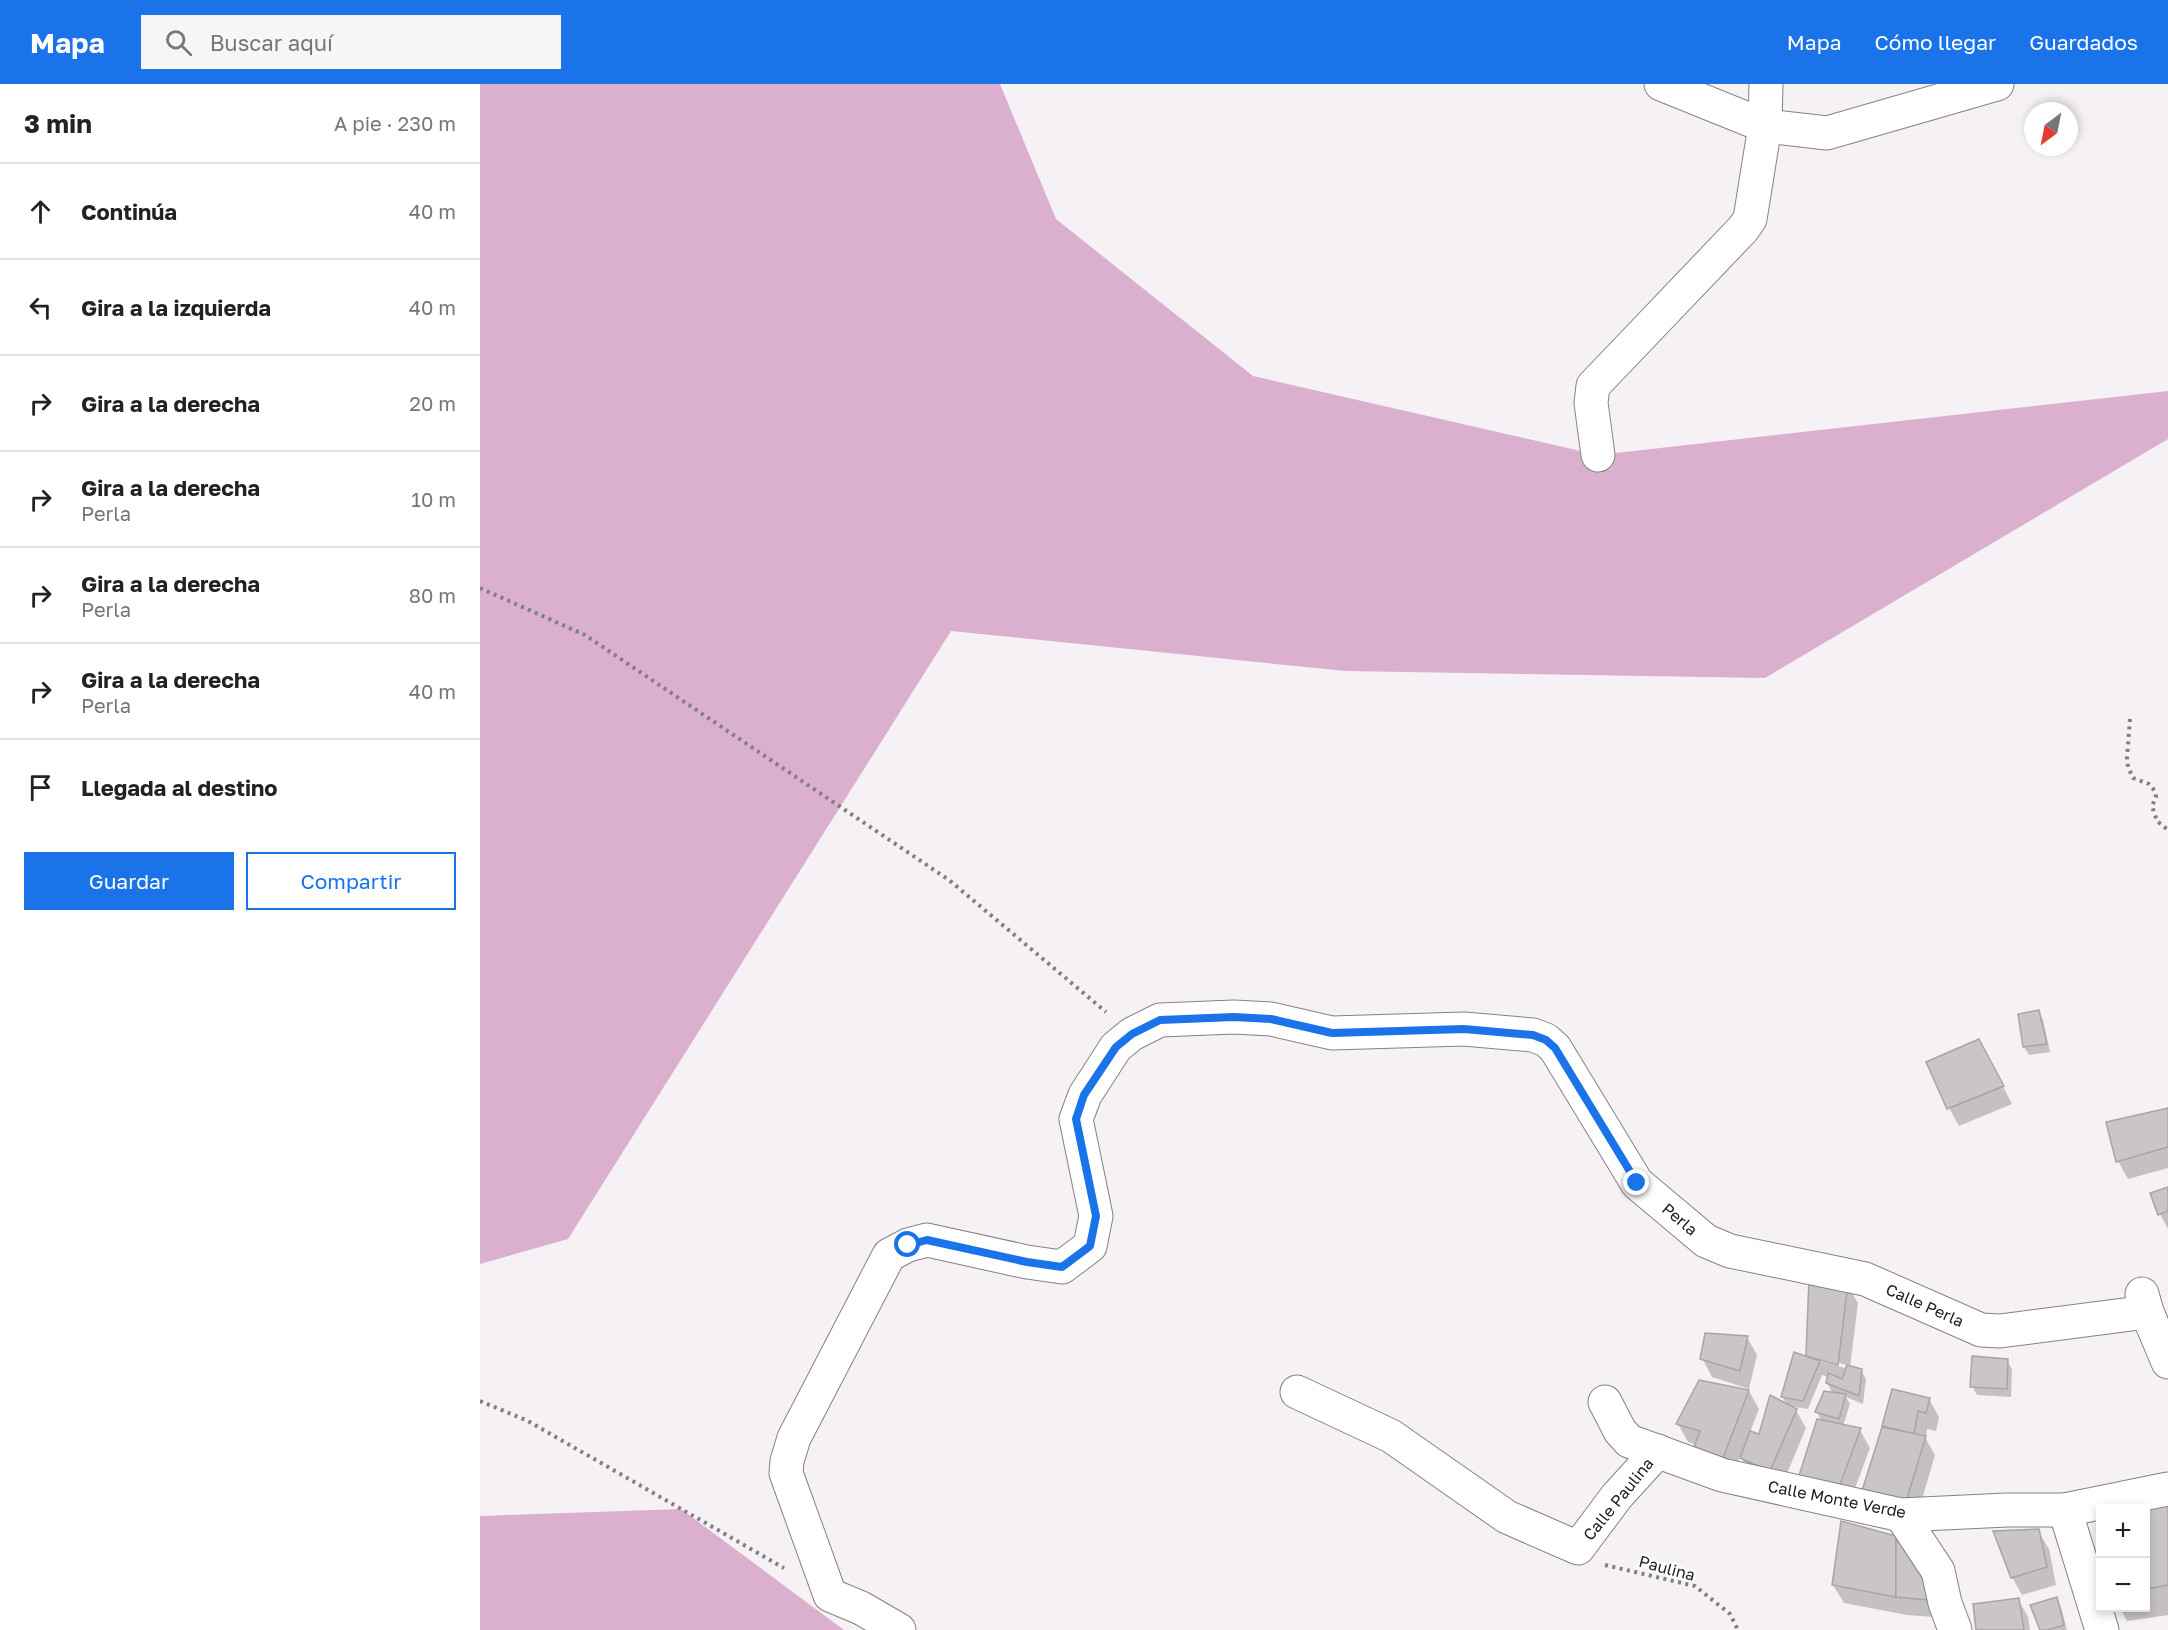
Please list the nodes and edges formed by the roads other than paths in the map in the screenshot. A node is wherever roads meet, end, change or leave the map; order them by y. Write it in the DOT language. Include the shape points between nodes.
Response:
graph roads {
  1 [pos="1661,84"];
  2 [pos="1766,84"];
  3 [pos="1997,84"];
  4 [pos="1765,126"];
  5 [pos="1598,454"];
  6 [pos="1706,1241"];
  7 [pos="2168,1362"];
  8 [pos="1298,1392"];
  9 [pos="1605,1402"];
  10 [pos="1658,1451"];
  11 [pos="2168,1489"];
  12 [pos="2065,1510"];
  13 [pos="1901,1515"];
  14 [pos="899,1630"];
  15 [pos="1955,1630"];
  16 [pos="2102,1630"];
  1 -- 4 [label="street"];
  2 -- 4 [label="street"];
  3 -- 4 [label="street" via="1827,133"];
  4 -- 5 [label="street" via="1750,219 1593,386 1591,403"];
  6 -- 7 [label="street, Calle Perla" via="1730,1251 1865,1279 1981,1330 2000,1331 2145,1303"];
  6 -- 14 [label="street, Perla" via="1637,1183 1555,1048 1546,1040 1533,1035 1464,1029 1332,1033 1271,1019 1234,1017 1160,1020 1116,1047 1084,1095 1076,1119 1096,1216 1090,1246 1062,1267 927,1240 889,1255 794,1438 786,1473 830,1595"];
  8 -- 10 [label="street, Calle Paulina" via="1391,1436 1507,1517 1578,1548"];
  9 -- 10 [label="street, Calle Monte Verde" via="1629,1440"];
  10 -- 13 [label="street, Calle Monte Verde" via="1722,1475"];
  11 -- 12 [label="street, Calle Monte Verde"];
  12 -- 13 [label="street, Calle Monte Verde"];
  12 -- 16 [label="street"];
  13 -- 15 [label="street" via="1938,1571"];
}
